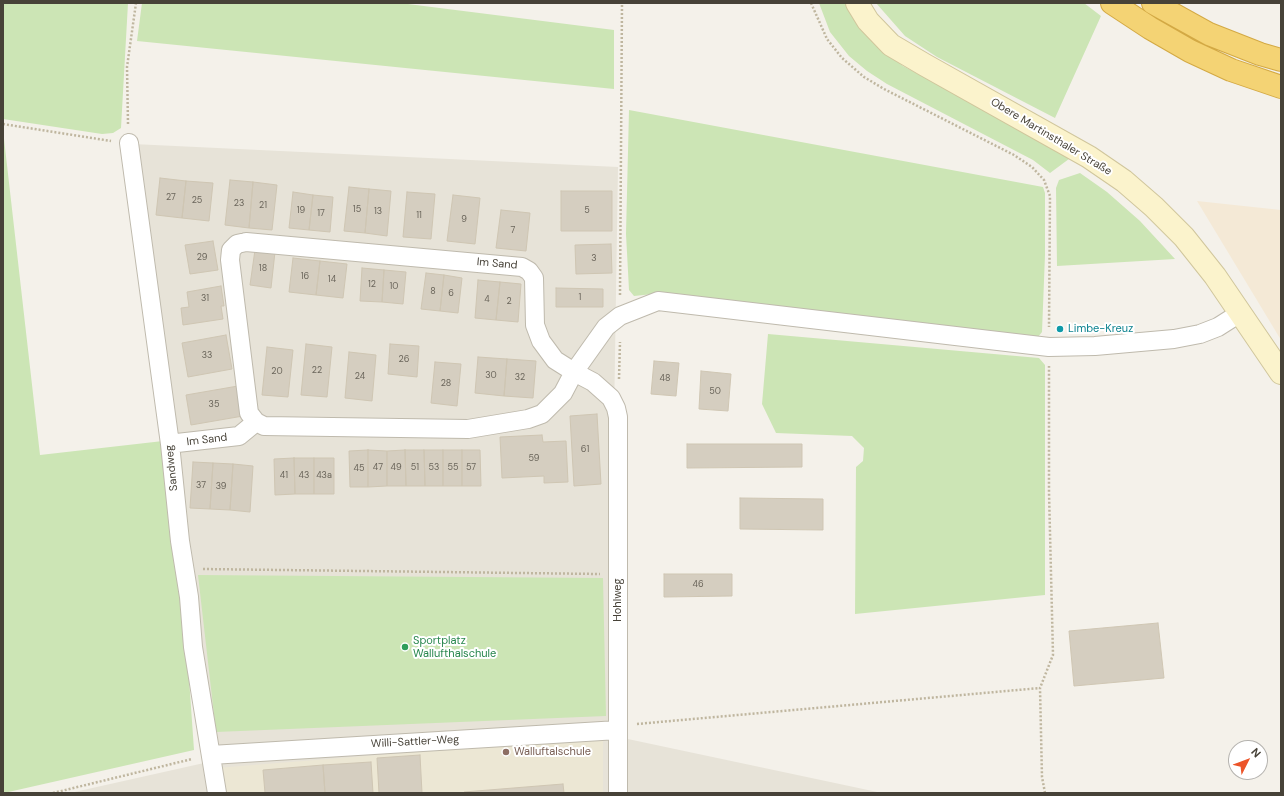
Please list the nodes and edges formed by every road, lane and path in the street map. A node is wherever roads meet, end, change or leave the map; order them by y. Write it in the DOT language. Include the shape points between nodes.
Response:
graph roads {
  1 [pos="136,3"];
  2 [pos="622,3"];
  3 [pos="811,3"];
  4 [pos="857,3"];
  5 [pos="1112,3"];
  6 [pos="1153,3"];
  7 [pos="1281,60"];
  8 [pos="1281,87"];
  9 [pos="3,124"];
  10 [pos="128,143"];
  11 [pos="1240,313"];
  12 [pos="620,316"];
  13 [pos="1049,347"];
  14 [pos="574,372"];
  15 [pos="1281,372"];
  16 [pos="616,408"];
  17 [pos="256,422"];
  18 [pos="177,443"];
  19 [pos="184,569"];
  20 [pos="618,574"];
  21 [pos="1040,688"];
  22 [pos="618,730"];
  23 [pos="211,755"];
  24 [pos="53,793"];
  25 [pos="217,793"];
  26 [pos="618,793"];
  27 [pos="1045,793"];
  1 -- 10 [label="path" via="127,67"];
  2 -- 12 [label="path"];
  3 -- 13 [label="path" via="827,40 842,58 864,76 884,89 1014,155 1032,167 1044,180 1050,196"];
  4 -- 11 [label="street, Obere Martinsthaler Straße" via="868,21 891,44 1082,153 1124,181 1184,237"];
  5 -- 8 [label="highway" via="1190,51 1231,70"];
  6 -- 7 [label="highway" via="1210,34"];
  9 -- 10 [label="path"];
  10 -- 19 [label="street, Sandweg" via="170,444"];
  11 -- 13 [label="street" via="1218,327 1174,340"];
  11 -- 15 [label="street, Obere Martinsthaler Straße"];
  12 -- 13 [label="street" via="658,301"];
  12 -- 14 [label="street" via="606,327"];
  12 -- 16 [label="path"];
  13 -- 21 [label="path" via="1053,655"];
  14 -- 16 [label="street" via="602,389"];
  14 -- 17 [label="street" via="563,393 542,414 528,419 468,429 264,426"];
  14 -- 17 [label="street, Im Sand" via="555,360 541,341 535,325 534,278 522,267 246,242 237,244 231,250 230,260 249,413"];
  16 -- 20 [label="street, Hohlweg"];
  17 -- 18 [label="street, Im Sand" via="239,436"];
  19 -- 20 [label="path"];
  19 -- 23 [label="street, Sandweg" via="193,648"];
  20 -- 22 [label="street, Hohlweg"];
  21 -- 22 [label="path" via="640,722"];
  21 -- 27 [label="path" via="1042,777"];
  22 -- 23 [label="street, Willi-Sattler-Weg"];
  22 -- 26 [label="street, Hohlweg"];
  23 -- 24 [label="path"];
  23 -- 25 [label="street, Sandweg"];
}
